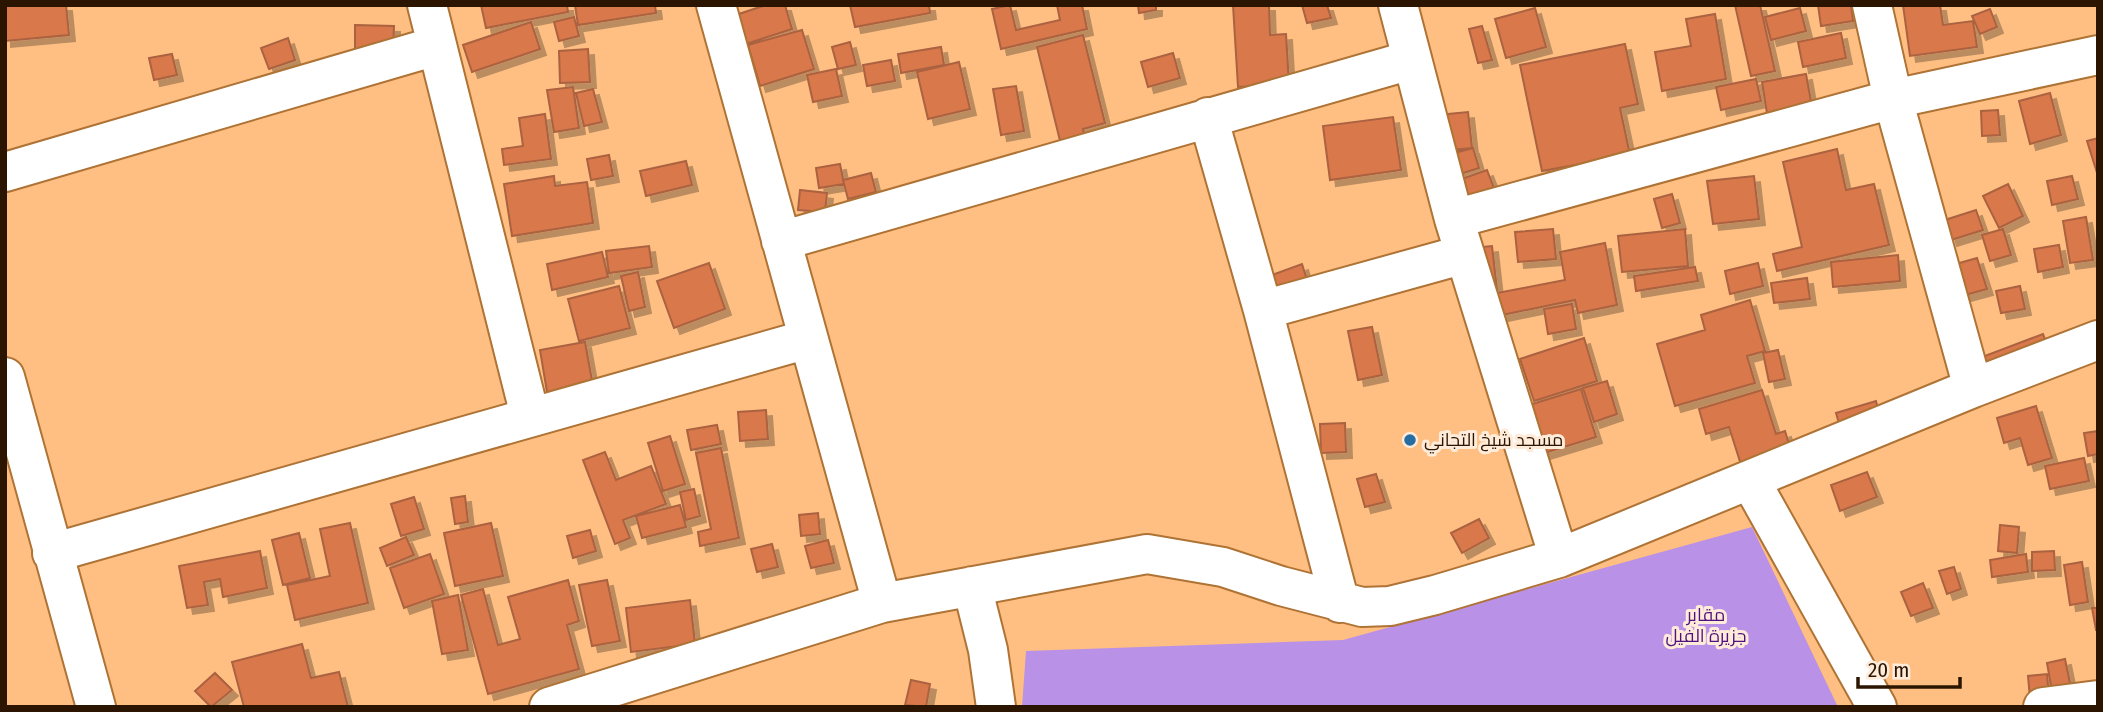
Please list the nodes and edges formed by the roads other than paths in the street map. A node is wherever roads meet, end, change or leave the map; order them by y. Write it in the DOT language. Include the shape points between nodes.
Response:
graph roads {
  1 [pos="427,5"];
  2 [pos="716,5"];
  3 [pos="1398,5"];
  4 [pos="1872,5"];
  5 [pos="436,46"];
  6 [pos="2098,55"];
  7 [pos="1411,60"];
  8 [pos="1893,99"];
  9 [pos="1208,117"];
  10 [pos="5,172"];
  11 [pos="1459,236"];
  12 [pos="782,241"];
  13 [pos="1263,310"];
  14 [pos="808,339"];
  15 [pos="2098,340"];
  16 [pos="5,377"];
  17 [pos="1973,388"];
  18 [pos="530,416"];
  19 [pos="1750,480"];
  20 [pos="52,553"];
  21 [pos="1559,558"];
  22 [pos="972,586"];
  23 [pos="881,603"];
  24 [pos="1340,603"];
  25 [pos="2095,702"];
  26 [pos="96,707"];
  27 [pos="549,707"];
  28 [pos="996,707"];
  29 [pos="1877,707"];
  30 [pos="2043,707"];
  1 -- 5 [label="street"];
  2 -- 12 [label="street"];
  3 -- 7 [label="street"];
  4 -- 8 [label="street"];
  5 -- 10 [label="street"];
  5 -- 18 [label="street"];
  6 -- 8 [label="street"];
  7 -- 9 [label="street"];
  7 -- 11 [label="street"];
  8 -- 11 [label="street"];
  8 -- 17 [label="street"];
  9 -- 12 [label="street"];
  9 -- 13 [label="street"];
  11 -- 13 [label="street"];
  11 -- 21 [label="street"];
  12 -- 14 [label="street"];
  13 -- 24 [label="street"];
  14 -- 18 [label="street"];
  14 -- 23 [label="street"];
  15 -- 17 [label="street"];
  16 -- 20 [label="street"];
  17 -- 19 [label="street"];
  18 -- 20 [label="street"];
  19 -- 21 [label="street"];
  19 -- 29 [label="street"];
  20 -- 26 [label="street"];
  21 -- 24 [label="street" via="1390,606"];
  22 -- 23 [label="street"];
  22 -- 24 [label="street" via="1147,554 1223,567"];
  22 -- 28 [label="street"];
  23 -- 27 [label="street"];
  25 -- 30 [label="street"];
}
